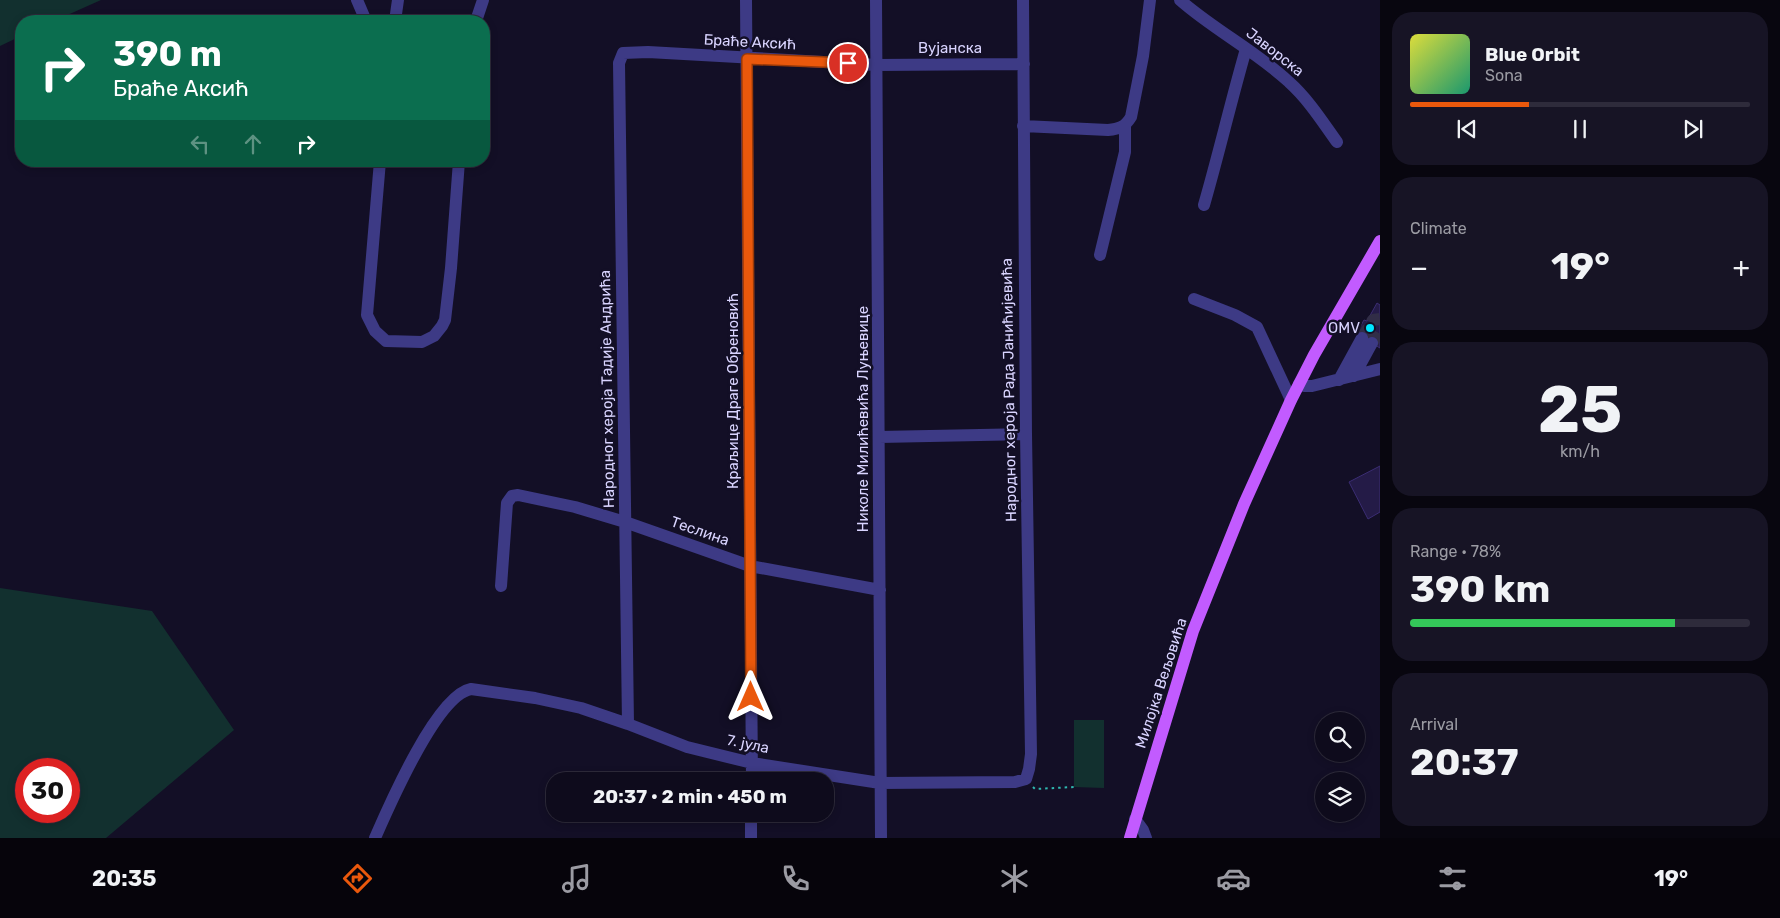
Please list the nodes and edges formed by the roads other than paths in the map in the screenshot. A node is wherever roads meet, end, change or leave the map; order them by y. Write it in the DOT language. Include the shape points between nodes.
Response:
graph roads {
  1 [pos="357,0"];
  2 [pos="398,0"];
  3 [pos="484,0"];
  4 [pos="746,0"];
  5 [pos="876,0"];
  6 [pos="1023,0"];
  7 [pos="1150,0"];
  8 [pos="1180,0"];
  9 [pos="363,15"];
  10 [pos="396,15"];
  11 [pos="478,15"];
  12 [pos="1246,49"];
  13 [pos="623,53"];
  14 [pos="747,59"];
  15 [pos="1024,64"];
  16 [pos="876,65"];
  17 [pos="1126,125"];
  18 [pos="1023,126"];
  19 [pos="1337,142"];
  20 [pos="379,167"];
  21 [pos="459,167"];
  22 [pos="1204,205"];
  23 [pos="1380,241"];
  24 [pos="1100,255"];
  25 [pos="1194,299"];
  26 [pos="1380,356"];
  27 [pos="1376,370"];
  28 [pos="1354,376"];
  29 [pos="1339,380"];
  30 [pos="1299,384"];
  31 [pos="1291,400"];
  32 [pos="1026,434"];
  33 [pos="879,437"];
  34 [pos="625,522"];
  35 [pos="750,566"];
  36 [pos="502,586"];
  37 [pos="880,590"];
  38 [pos="628,724"];
  39 [pos="752,763"];
  40 [pos="752,772"];
  41 [pos="1026,779"];
  42 [pos="880,783"];
  43 [pos="1135,819"];
  44 [pos="751,822"];
  45 [pos="376,838"];
  46 [pos="751,838"];
  47 [pos="881,838"];
  48 [pos="1130,838"];
  49 [pos="1146,838"];
  1 -- 9 [label="street"];
  2 -- 10 [label="street"];
  3 -- 11 [label="street"];
  4 -- 14 [label="street, Краљице Драге Обреновић"];
  5 -- 16 [label="street, Николе Милићевића Луњевице"];
  6 -- 15 [label="street, Народног хероја Рада Јанићијевића"];
  7 -- 17 [label="street" via="1143,56 1131,117"];
  8 -- 12 [label="street, Јаворска"];
  12 -- 19 [label="street, Јаворска" via="1290,82"];
  12 -- 22 [label="street"];
  13 -- 14 [label="street, Браће Аксић"];
  13 -- 34 [label="street, Народног хероја Тадије Андрића" via="620,63"];
  14 -- 16 [label="street, Браће Аксић"];
  14 -- 35 [label="street, Краљице Драге Обреновић"];
  15 -- 16 [label="street, Вујанска"];
  15 -- 18 [label="street, Народног хероја Рада Јанићијевића"];
  16 -- 33 [label="street, Николе Милићевића Луњевице"];
  17 -- 18 [label="street" via="1108,130"];
  17 -- 24 [label="street" via="1125,152"];
  18 -- 32 [label="street, Народног хероја Рада Јанићијевића"];
  20 -- 21 [label="street" via="367,315 375,331 386,341 416,342 434,336 444,320"];
  23 -- 30 [label="main road"];
  25 -- 31 [label="street" via="1235,315 1257,328"];
  26 -- 27 [label="street"];
  27 -- 28 [label="street"];
  28 -- 29 [label="street"];
  28 -- 29 [label="street" via="1367,341"];
  29 -- 30 [label="street" via="1312,386"];
  30 -- 31 [label="main road"];
  31 -- 43 [label="main road, Милојка Вељовића" via="1245,501 1193,631"];
  32 -- 33 [label="street"];
  32 -- 41 [label="street, Народног хероја Рада Јанићијевића" via="1031,754"];
  33 -- 37 [label="street, Николе Милићевића Луњевице"];
  34 -- 35 [label="street, Теслина"];
  34 -- 36 [label="street, Теслина" via="528,496 512,496 507,503"];
  34 -- 38 [label="street, Народног хероја Тадије Андрића"];
  35 -- 37 [label="street, Теслина"];
  35 -- 39 [label="street, Краљице Драге Обреновић"];
  37 -- 42 [label="street, Николе Милићевића Луњевице"];
  38 -- 39 [label="street, 7. јула" via="687,747"];
  38 -- 45 [label="street, 7. јула" via="581,708 535,698 464,690 451,700 430,728"];
  39 -- 40 [label="street, Краљице Драге Обреновић"];
  39 -- 42 [label="street, 7. јула"];
  41 -- 42 [label="street, 7. јула" via="1015,782"];
  42 -- 47 [label="street, Николе Милићевића Луњевице"];
  43 -- 48 [label="main road, Милојка Вељовића"];
  43 -- 49 [label="street"];
  44 -- 46 [label="street"];
}
